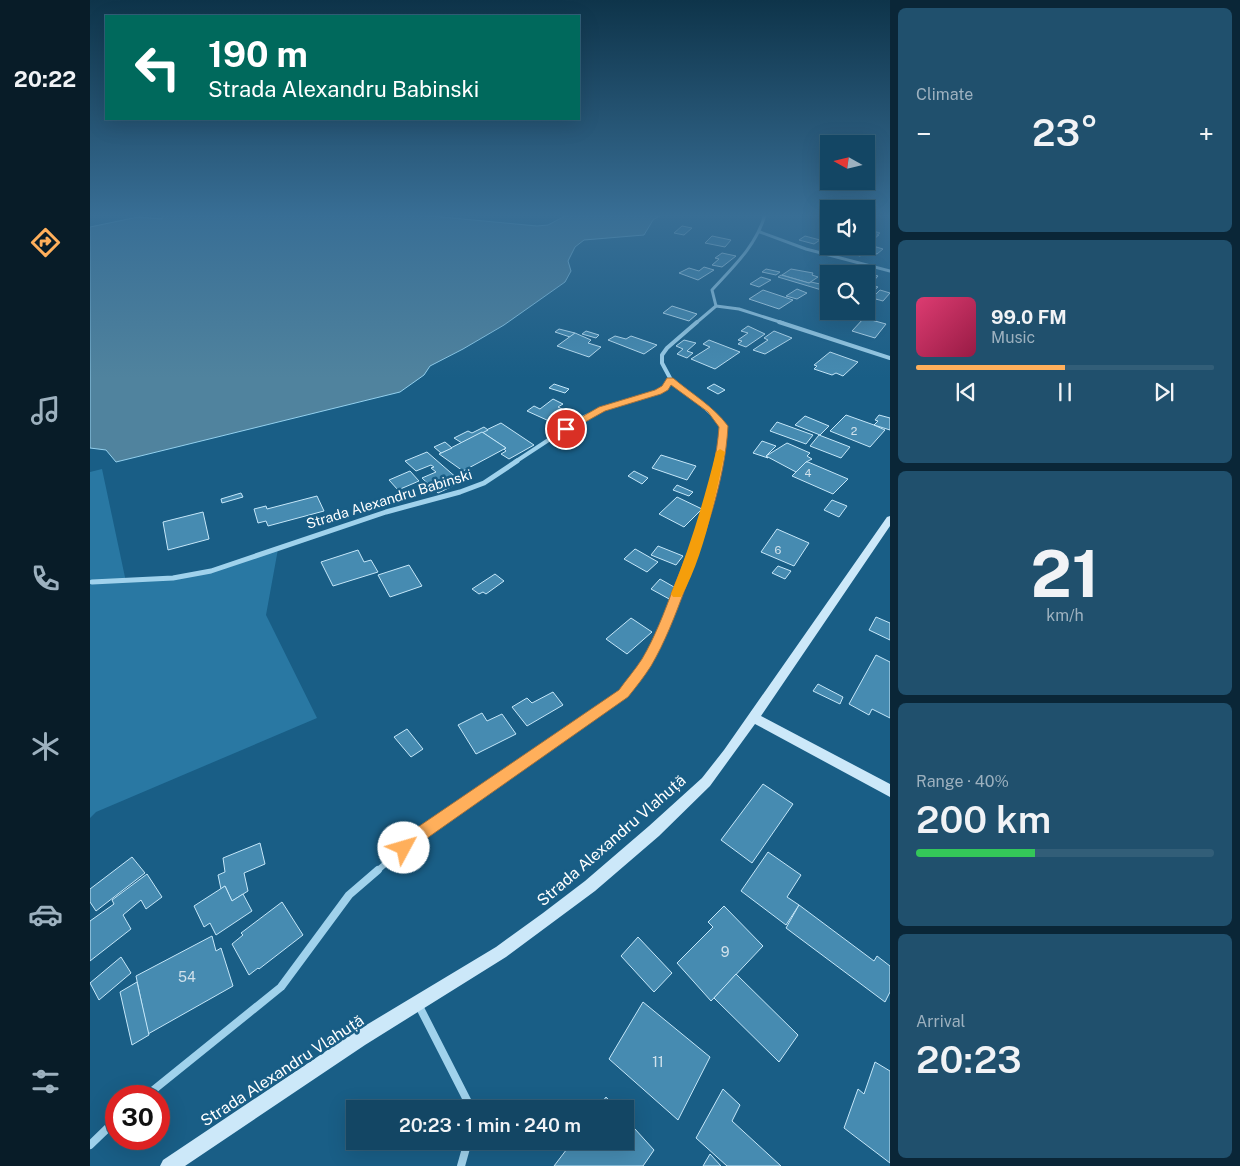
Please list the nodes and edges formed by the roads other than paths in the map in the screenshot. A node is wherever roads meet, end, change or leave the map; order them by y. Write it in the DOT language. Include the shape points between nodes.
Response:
graph roads {
  1 [pos="731,269"];
  2 [pos="716,306"];
  3 [pos="890,358"];
  4 [pos="670,379"];
  5 [pos="890,519"];
  6 [pos="92,582"];
  7 [pos="754,718"];
  8 [pos="890,791"];
  9 [pos="418,1003"];
  10 [pos="160,1085"];
  11 [pos="467,1100"];
  12 [pos="105,1131"];
  13 [pos="90,1145"];
  14 [pos="465,1150"];
  15 [pos="169,1166"];
  16 [pos="461,1166"];
  1 -- 2 [label="street" via="712,290"];
  2 -- 3 [label="street" via="739,309"];
  2 -- 4 [label="street" via="661,356"];
  4 -- 6 [label="street, Strada Alexandru Babinski" via="658,392 582,418 476,486 386,512 211,571 173,578"];
  4 -- 10 [label="street" via="711,411 723,426 722,442 708,506 692,556 661,636 645,664 623,694 417,836 349,894 280,987"];
  5 -- 7 [label="street, Strada Аlexandru Vlahuță"];
  7 -- 8 [label="street"];
  7 -- 9 [label="street, Strada Аlexandru Vlahuță" via="706,782 590,886 501,952"];
  9 -- 11 [label="street"];
  9 -- 15 [label="street, Strada Аlexandru Vlahuță" via="358,1039"];
  12 -- 13 [label="street"];
  14 -- 16 [label="street"];
}
